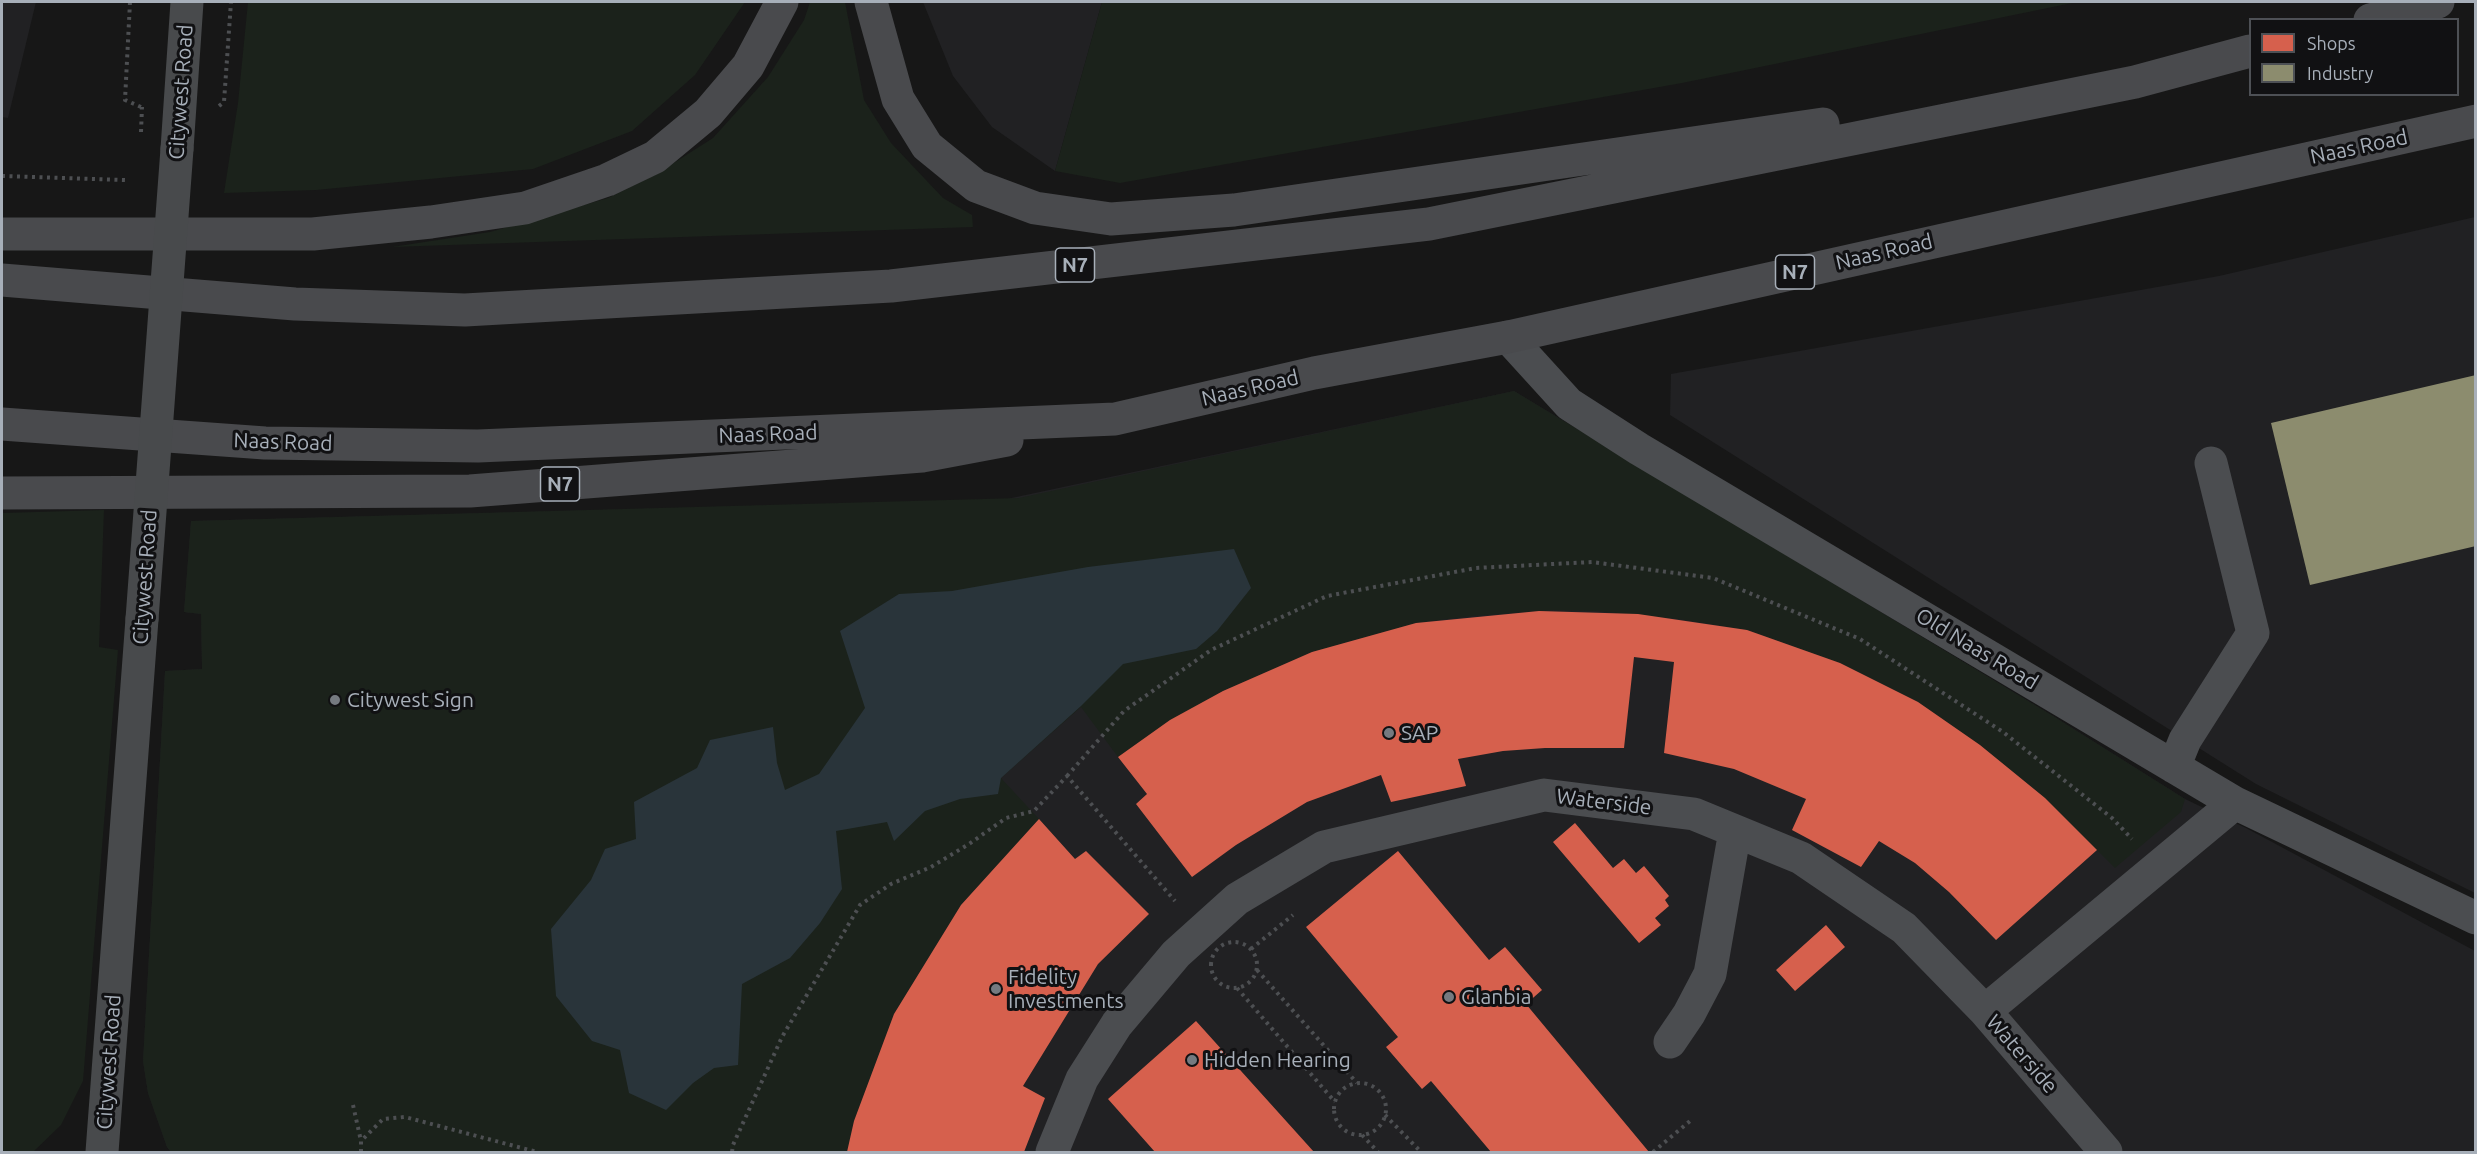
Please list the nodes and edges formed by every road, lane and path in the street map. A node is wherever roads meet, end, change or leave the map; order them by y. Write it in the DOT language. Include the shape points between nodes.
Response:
graph roads {
  1 [pos="130,2"];
  2 [pos="187,2"];
  3 [pos="782,2"];
  4 [pos="871,2"];
  5 [pos="2438,2"];
  6 [pos="2378,18"];
  7 [pos="2249,51"];
  8 [pos="2135,82"];
  9 [pos="142,107"];
  10 [pos="2475,121"];
  11 [pos="2,177"];
  12 [pos="125,180"];
  13 [pos="2,234"];
  14 [pos="2,280"];
  15 [pos="1508,337"];
  16 [pos="1114,419"];
  17 [pos="2,424"];
  18 [pos="2211,464"];
  19 [pos="2,493"];
  20 [pos="2174,767"];
  21 [pos="1067,776"];
  22 [pos="2235,803"];
  23 [pos="1736,831"];
  24 [pos="2158,867"];
  25 [pos="1180,907"];
  26 [pos="2475,918"];
  27 [pos="1257,970"];
  28 [pos="1236,988"];
  29 [pos="1985,1011"];
  30 [pos="1670,1042"];
  31 [pos="1358,1083"];
  32 [pos="1335,1102"];
  33 [pos="353,1105"];
  34 [pos="1385,1115"];
  35 [pos="1690,1121"];
  36 [pos="1361,1135"];
  37 [pos="361,1141"];
  38 [pos="102,1152"];
  39 [pos="361,1152"];
  40 [pos="537,1152"];
  41 [pos="732,1152"];
  42 [pos="1052,1152"];
  43 [pos="1378,1152"];
  44 [pos="1421,1152"];
  45 [pos="1653,1152"];
  46 [pos="2106,1152"];
  1 -- 9 [label="path" via="125,100"];
  2 -- 38 [label="main road, Citywest Road, bridge"];
  3 -- 13 [label="highway" via="748,66 708,113 655,157 608,180 525,208 313,234"];
  4 -- 8 [label="highway, N7" via="898,99 927,146 976,186 1035,208 1111,219 1234,210"];
  5 -- 6 [label="highway"];
  7 -- 8 [label="highway, N7"];
  8 -- 14 [label="highway, N7" via="1429,224 891,286 465,310 295,304"];
  10 -- 15 [label="highway, Naas Road / N7"];
  11 -- 12 [label="path"];
  15 -- 16 [label="highway, Naas Road / N7" via="1314,373"];
  15 -- 20 [label="street, Old Naas Road" via="1569,404 1618,436"];
  16 -- 17 [label="highway, Naas Road / N7" via="478,446 265,443"];
  16 -- 19 [label="highway, N7" via="922,456 470,491"];
  18 -- 20 [label="street" via="2253,633 2185,740"];
  20 -- 22 [label="street, Old Naas Road"];
  21 -- 24 [label="path" via="1124,711 1211,650 1327,596 1476,568 1592,562 1713,578 1860,639 2003,732 2112,818"];
  21 -- 25 [label="path"];
  21 -- 41 [label="path" via="1034,811 1006,818 931,867 891,884 860,905 782,1037"];
  22 -- 24 [label="street"];
  22 -- 26 [label="street, Old Naas Road"];
  23 -- 29 [label="street, Waterside" via="1801,858 1904,928"];
  23 -- 30 [label="street" via="1710,974"];
  23 -- 42 [label="street, Waterside" via="1694,814 1544,795 1324,847 1238,899 1176,954 1117,1023 1082,1079"];
  24 -- 29 [label="street"];
  27 -- 28 [label="path" via="1250,982"];
  27 -- 28 [label="path" via="1255,955 1245,944 1231,942 1217,949 1212,972 1221,984"];
  27 -- 31 [label="path"];
  28 -- 32 [label="path"];
  29 -- 46 [label="street, Waterside"];
  31 -- 32 [label="path" via="1343,1088"];
  31 -- 34 [label="path" via="1374,1086 1380,1092"];
  32 -- 36 [label="path" via="1340,1125"];
  33 -- 37 [label="path"];
  34 -- 36 [label="path" via="1377,1129"];
  34 -- 44 [label="path"];
  35 -- 45 [label="path"];
  36 -- 43 [label="path"];
  37 -- 39 [label="path"];
  37 -- 40 [label="path" via="383,1119 405,1118"];
}
